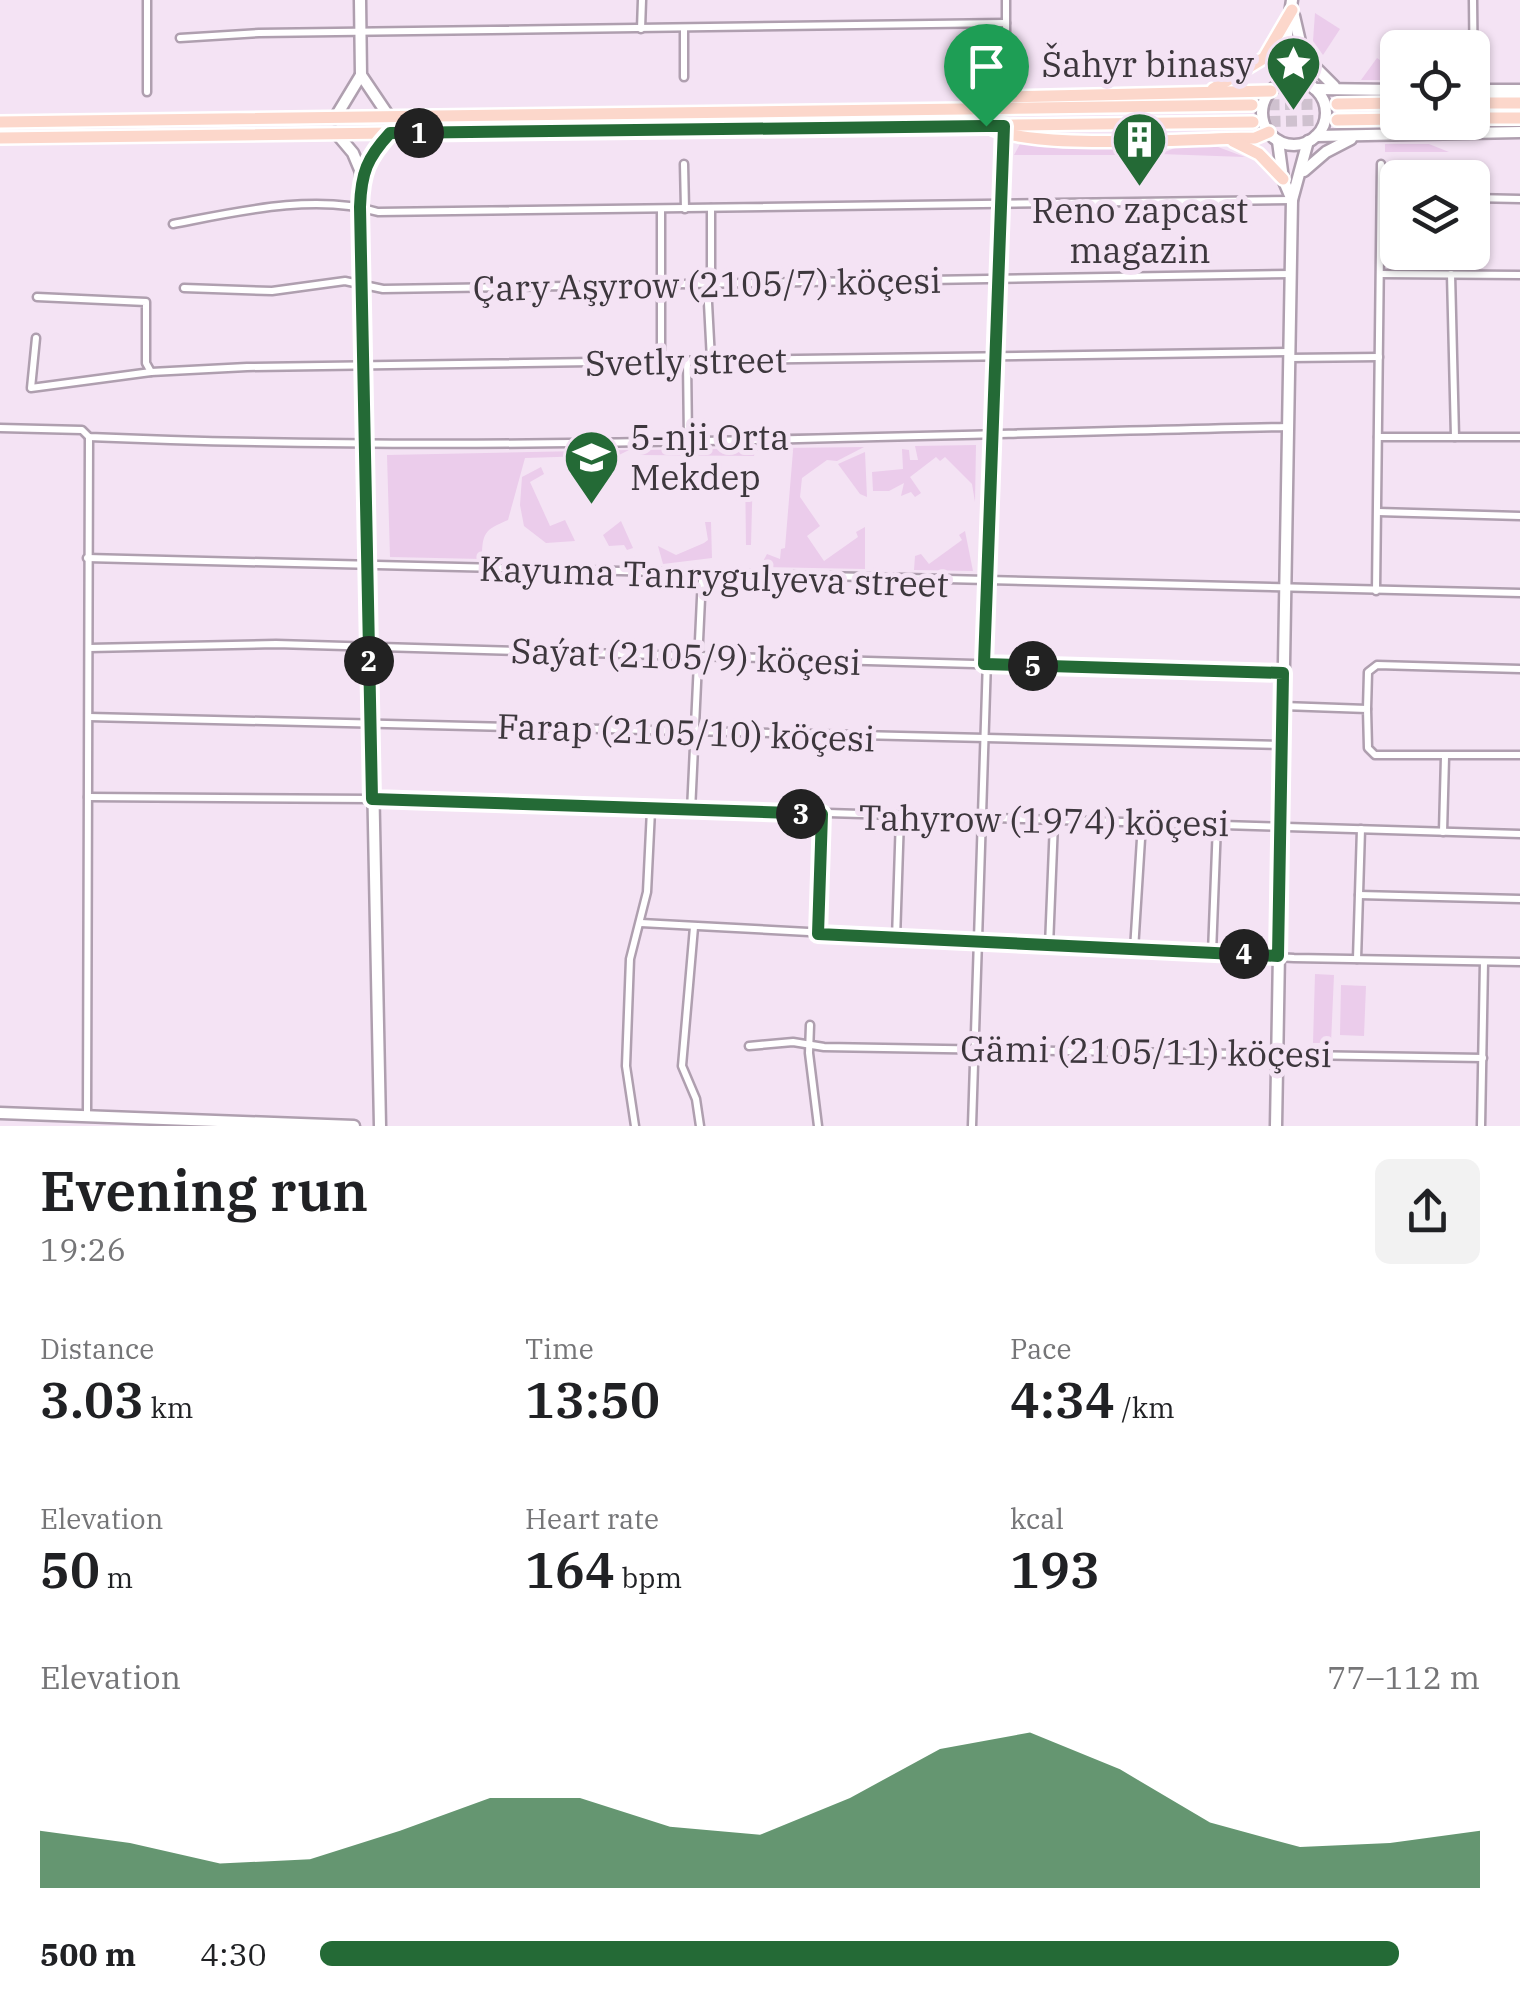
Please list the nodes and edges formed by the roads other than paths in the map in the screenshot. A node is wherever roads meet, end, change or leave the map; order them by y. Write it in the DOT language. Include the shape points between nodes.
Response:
graph roads {
  1 [pos="147,0"];
  2 [pos="360,0"];
  3 [pos="642,0"];
  4 [pos="1006,0"];
  5 [pos="1473,0"];
  6 [pos="1292,5"];
  7 [pos="1006,24"];
  8 [pos="641,29"];
  9 [pos="684,29"];
  10 [pos="1473,30"];
  11 [pos="360,32"];
  12 [pos="180,38"];
  13 [pos="1304,52"];
  14 [pos="361,74"];
  15 [pos="684,78"];
  16 [pos="1312,87"];
  17 [pos="1276,88"];
  18 [pos="1339,90"];
  19 [pos="1380,90"];
  20 [pos="1520,90"];
  21 [pos="148,92"];
  22 [pos="1490,93"];
  23 [pos="1203,94"];
  24 [pos="1006,97"];
  25 [pos="1046,97"];
  26 [pos="1490,98"];
  27 [pos="1520,102"];
  28 [pos="1380,103"];
  29 [pos="1337,104"];
  30 [pos="1252,105"];
  31 [pos="1064,109"];
  32 [pos="1029,110"];
  33 [pos="983,111"];
  34 [pos="334,118"];
  35 [pos="390,118"];
  36 [pos="1490,118"];
  37 [pos="1520,118"];
  38 [pos="1380,119"];
  39 [pos="1338,120"];
  40 [pos="0,122"];
  41 [pos="1253,122"];
  42 [pos="1004,130"];
  43 [pos="1520,132"];
  44 [pos="390,133"];
  45 [pos="337,134"];
  46 [pos="1364,134"];
  47 [pos="1274,136"];
  48 [pos="0,138"];
  49 [pos="1224,138"];
  50 [pos="1312,139"];
  51 [pos="684,164"];
  52 [pos="361,172"];
  53 [pos="1303,172"];
  54 [pos="1283,180"];
  55 [pos="1490,198"];
  56 [pos="1520,199"];
  57 [pos="1292,200"];
  58 [pos="1002,206"];
  59 [pos="360,207"];
  60 [pos="711,208"];
  61 [pos="661,209"];
  62 [pos="685,209"];
  63 [pos="173,224"];
  64 [pos="1381,270"];
  65 [pos="1291,274"];
  66 [pos="1381,274"];
  67 [pos="1451,274"];
  68 [pos="1520,275"];
  69 [pos="998,279"];
  70 [pos="660,284"];
  71 [pos="709,284"];
  72 [pos="364,286"];
  73 [pos="184,288"];
  74 [pos="37,297"];
  75 [pos="36,338"];
  76 [pos="1290,355"];
  77 [pos="996,356"];
  78 [pos="1380,358"];
  79 [pos="686,360"];
  80 [pos="712,360"];
  81 [pos="661,361"];
  82 [pos="362,366"];
  83 [pos="151,372"];
  84 [pos="1288,427"];
  85 [pos="0,428"];
  86 [pos="994,433"];
  87 [pos="88,437"];
  88 [pos="1378,437"];
  89 [pos="1456,437"];
  90 [pos="1520,437"];
  91 [pos="688,440"];
  92 [pos="364,443"];
  93 [pos="1378,512"];
  94 [pos="1520,516"];
  95 [pos="88,558"];
  96 [pos="366,567"];
  97 [pos="702,576"];
  98 [pos="987,584"];
  99 [pos="1286,590"];
  100 [pos="1376,591"];
  101 [pos="1520,594"];
  102 [pos="369,646"];
  103 [pos="88,648"];
  104 [pos="699,657"];
  105 [pos="984,664"];
  106 [pos="1520,669"];
  107 [pos="1283,673"];
  108 [pos="1284,706"];
  109 [pos="1367,709"];
  110 [pos="90,717"];
  111 [pos="370,722"];
  112 [pos="695,734"];
  113 [pos="984,740"];
  114 [pos="1282,745"];
  115 [pos="1520,755"];
  116 [pos="1445,757"];
  117 [pos="88,797"];
  118 [pos="372,799"];
  119 [pos="650,810"];
  120 [pos="691,811"];
  121 [pos="822,814"];
  122 [pos="900,817"];
  123 [pos="984,820"];
  124 [pos="1054,822"];
  125 [pos="1142,823"];
  126 [pos="1217,824"];
  127 [pos="1282,826"];
  128 [pos="1361,829"];
  129 [pos="1443,832"];
  130 [pos="1520,834"];
  131 [pos="1359,895"];
  132 [pos="1520,899"];
  133 [pos="641,923"];
  134 [pos="694,927"];
  135 [pos="818,934"];
  136 [pos="896,939"];
  137 [pos="981,943"];
  138 [pos="1049,946"];
  139 [pos="1134,950"];
  140 [pos="1212,953"];
  141 [pos="1278,956"];
  142 [pos="1357,959"];
  143 [pos="1484,962"];
  144 [pos="1520,962"];
  145 [pos="810,1025"];
  146 [pos="808,1045"];
  147 [pos="750,1046"];
  148 [pos="977,1049"];
  149 [pos="1276,1054"];
  150 [pos="1483,1058"];
  151 [pos="0,1114"];
  152 [pos="87,1116"];
  153 [pos="354,1126"];
  154 [pos="380,1126"];
  155 [pos="635,1126"];
  156 [pos="700,1126"];
  157 [pos="818,1126"];
  158 [pos="972,1126"];
  159 [pos="1276,1126"];
  160 [pos="1481,1126"];
  1 -- 21 [label="street"];
  2 -- 11 [label="street"];
  3 -- 8 [label="street"];
  4 -- 7 [label="street"];
  5 -- 10 [label="street"];
  6 -- 13 [label="street"];
  6 -- 17 [label="street"];
  6 -- 23 [label="main road" via="1264,58"];
  7 -- 9 [label="street"];
  7 -- 24 [label="street"];
  8 -- 9 [label="street"];
  8 -- 11 [label="street"];
  9 -- 15 [label="street"];
  11 -- 12 [label="street"];
  11 -- 14 [label="street"];
  13 -- 16 [label="street"];
  13 -- 18 [label="street" via="1316,73"];
  14 -- 34 [label="street"];
  14 -- 35 [label="street"];
  16 -- 17 [label="street" via="1292,81"];
  16 -- 18 [label="street"];
  16 -- 50 [label="street" via="1326,111"];
  17 -- 23 [label="main road"];
  17 -- 47 [label="street" via="1262,109"];
  18 -- 19 [label="street"];
  20 -- 22 [label="street"];
  23 -- 25 [label="main road"];
  24 -- 25 [label="main road"];
  24 -- 33 [label="main road"];
  25 -- 31 [label="main road"];
  25 -- 32 [label="main road"];
  26 -- 27 [label="main road"];
  28 -- 29 [label="main road"];
  30 -- 31 [label="main road"];
  31 -- 32 [label="main road"];
  32 -- 33 [label="main road"];
  33 -- 35 [label="main road"];
  34 -- 35 [label="main road"];
  34 -- 40 [label="main road"];
  36 -- 37 [label="main road"];
  38 -- 39 [label="main road"];
  41 -- 42 [label="main road"];
  42 -- 44 [label="main road"];
  42 -- 49 [label="main road" via="1051,140"];
  42 -- 58 [label="street"];
  43 -- 46 [label="street"];
  44 -- 45 [label="main road"];
  44 -- 52 [label="street"];
  45 -- 48 [label="main road"];
  45 -- 52 [label="street"];
  46 -- 50 [label="street"];
  46 -- 53 [label="street"];
  47 -- 49 [label="main road"];
  47 -- 50 [label="street" via="1296,145"];
  47 -- 54 [label="street"];
  49 -- 54 [label="main road" via="1259,154"];
  50 -- 53 [label="street"];
  51 -- 62 [label="street"];
  52 -- 59 [label="street"];
  53 -- 57 [label="street"];
  54 -- 57 [label="street"];
  55 -- 56 [label="street"];
  57 -- 58 [label="street"];
  57 -- 65 [label="street"];
  58 -- 60 [label="street"];
  58 -- 69 [label="street"];
  59 -- 61 [label="street"];
  59 -- 63 [label="street" via="245,211"];
  59 -- 72 [label="street"];
  60 -- 62 [label="street"];
  60 -- 71 [label="street"];
  61 -- 62 [label="street"];
  61 -- 70 [label="street"];
  64 -- 66 [label="street"];
  65 -- 69 [label="street, Çary Aşyrow (2105/7) köçesi"];
  65 -- 76 [label="street"];
  66 -- 67 [label="street"];
  66 -- 78 [label="street"];
  67 -- 68 [label="street"];
  67 -- 89 [label="street"];
  69 -- 71 [label="street, Çary Aşyrow (2105/7) köçesi"];
  69 -- 77 [label="street"];
  70 -- 71 [label="street, Çary Aşyrow (2105/7) köçesi"];
  70 -- 72 [label="street, Çary Aşyrow (2105/7) köçesi"];
  70 -- 81 [label="street"];
  71 -- 80 [label="street"];
  72 -- 73 [label="street, Çary Aşyrow (2105/7) köçesi" via="346,281 272,291"];
  72 -- 82 [label="street"];
  74 -- 83 [label="street" via="143,301"];
  75 -- 83 [label="street, Svetly street" via="32,388"];
  76 -- 77 [label="street, Svetly street"];
  76 -- 78 [label="street, Svetly street"];
  76 -- 84 [label="street"];
  77 -- 80 [label="street, Svetly street"];
  77 -- 86 [label="street"];
  78 -- 88 [label="street"];
  79 -- 80 [label="street, Svetly street"];
  79 -- 81 [label="street, Svetly street"];
  79 -- 91 [label="street"];
  81 -- 82 [label="street, Svetly street"];
  82 -- 83 [label="street, Svetly street"];
  82 -- 92 [label="street"];
  84 -- 86 [label="street"];
  84 -- 99 [label="street"];
  85 -- 87 [label="street" via="82,430"];
  86 -- 91 [label="street"];
  86 -- 98 [label="street"];
  87 -- 92 [label="street"];
  87 -- 95 [label="street"];
  88 -- 89 [label="street"];
  88 -- 93 [label="street"];
  89 -- 90 [label="street"];
  91 -- 92 [label="street"];
  92 -- 96 [label="street"];
  93 -- 94 [label="street"];
  93 -- 100 [label="street"];
  95 -- 96 [label="street, Kayuma Tanrygulyeva street"];
  95 -- 103 [label="street"];
  96 -- 97 [label="street, Kayuma Tanrygulyeva street"];
  96 -- 102 [label="street"];
  97 -- 98 [label="street, Kayuma Tanrygulyeva street"];
  97 -- 104 [label="street"];
  98 -- 99 [label="street, Kayuma Tanrygulyeva street"];
  98 -- 105 [label="street"];
  99 -- 100 [label="street, Kayuma Tanrygulyeva street"];
  99 -- 107 [label="street"];
  100 -- 101 [label="street, Kayuma Tanrygulyeva street"];
  102 -- 103 [label="street, Saýat (2105/9) köçesi"];
  102 -- 104 [label="street, Saýat (2105/9) köçesi"];
  102 -- 111 [label="street"];
  103 -- 110 [label="street"];
  104 -- 105 [label="street, Saýat (2105/9) köçesi"];
  104 -- 112 [label="street"];
  105 -- 107 [label="street, Saýat (2105/9) köçesi"];
  105 -- 113 [label="street"];
  106 -- 109 [label="street" via="1378,665 1368,672"];
  107 -- 108 [label="street"];
  108 -- 109 [label="street"];
  108 -- 114 [label="street"];
  109 -- 116 [label="street" via="1375,755"];
  110 -- 111 [label="street, Farap (2105/10) köçesi"];
  110 -- 117 [label="street"];
  111 -- 112 [label="street, Farap (2105/10) köçesi"];
  111 -- 118 [label="street"];
  112 -- 113 [label="street, Farap (2105/10) köçesi"];
  112 -- 120 [label="street"];
  113 -- 114 [label="street, Farap (2105/10) köçesi"];
  113 -- 123 [label="street"];
  114 -- 127 [label="street"];
  115 -- 116 [label="street"];
  116 -- 129 [label="street"];
  117 -- 118 [label="street, Tahyrow (1974) köçesi"];
  117 -- 152 [label="street"];
  118 -- 119 [label="street, Tahyrow (1974) köçesi"];
  118 -- 154 [label="street"];
  119 -- 120 [label="street, Tahyrow (1974) köçesi"];
  119 -- 133 [label="street"];
  120 -- 121 [label="street, Tahyrow (1974) köçesi"];
  121 -- 122 [label="street, Tahyrow (1974) köçesi"];
  121 -- 135 [label="street"];
  122 -- 123 [label="street, Tahyrow (1974) köçesi"];
  122 -- 136 [label="street"];
  123 -- 124 [label="street, Tahyrow (1974) köçesi"];
  123 -- 137 [label="street"];
  124 -- 125 [label="street, Tahyrow (1974) köçesi"];
  124 -- 138 [label="street"];
  125 -- 126 [label="street, Tahyrow (1974) köçesi"];
  125 -- 139 [label="street"];
  126 -- 127 [label="street, Tahyrow (1974) köçesi"];
  126 -- 140 [label="street"];
  127 -- 128 [label="street, Tahyrow (1974) köçesi"];
  127 -- 141 [label="street"];
  128 -- 129 [label="street, Tahyrow (1974) köçesi"];
  128 -- 131 [label="street"];
  129 -- 130 [label="street, Tahyrow (1974) köçesi"];
  131 -- 132 [label="street"];
  131 -- 142 [label="street"];
  133 -- 134 [label="street"];
  133 -- 155 [label="street" via="630,959 627,1046"];
  134 -- 135 [label="street"];
  134 -- 156 [label="street" via="682,1066"];
  135 -- 136 [label="street"];
  136 -- 137 [label="street"];
  137 -- 138 [label="street"];
  137 -- 148 [label="street"];
  138 -- 139 [label="street"];
  139 -- 140 [label="street"];
  140 -- 141 [label="street"];
  141 -- 142 [label="street"];
  141 -- 149 [label="street"];
  142 -- 143 [label="street"];
  143 -- 144 [label="street"];
  143 -- 150 [label="street"];
  145 -- 146 [label="street"];
  146 -- 147 [label="street, Gämi (2105/11) köçesi"];
  146 -- 148 [label="street, Gämi (2105/11) köçesi"];
  146 -- 157 [label="street"];
  148 -- 149 [label="street, Gämi (2105/11) köçesi"];
  148 -- 158 [label="street"];
  149 -- 150 [label="street, Gämi (2105/11) köçesi"];
  149 -- 159 [label="street"];
  150 -- 160 [label="street"];
  151 -- 152 [label="street"];
  152 -- 153 [label="street"];
}
